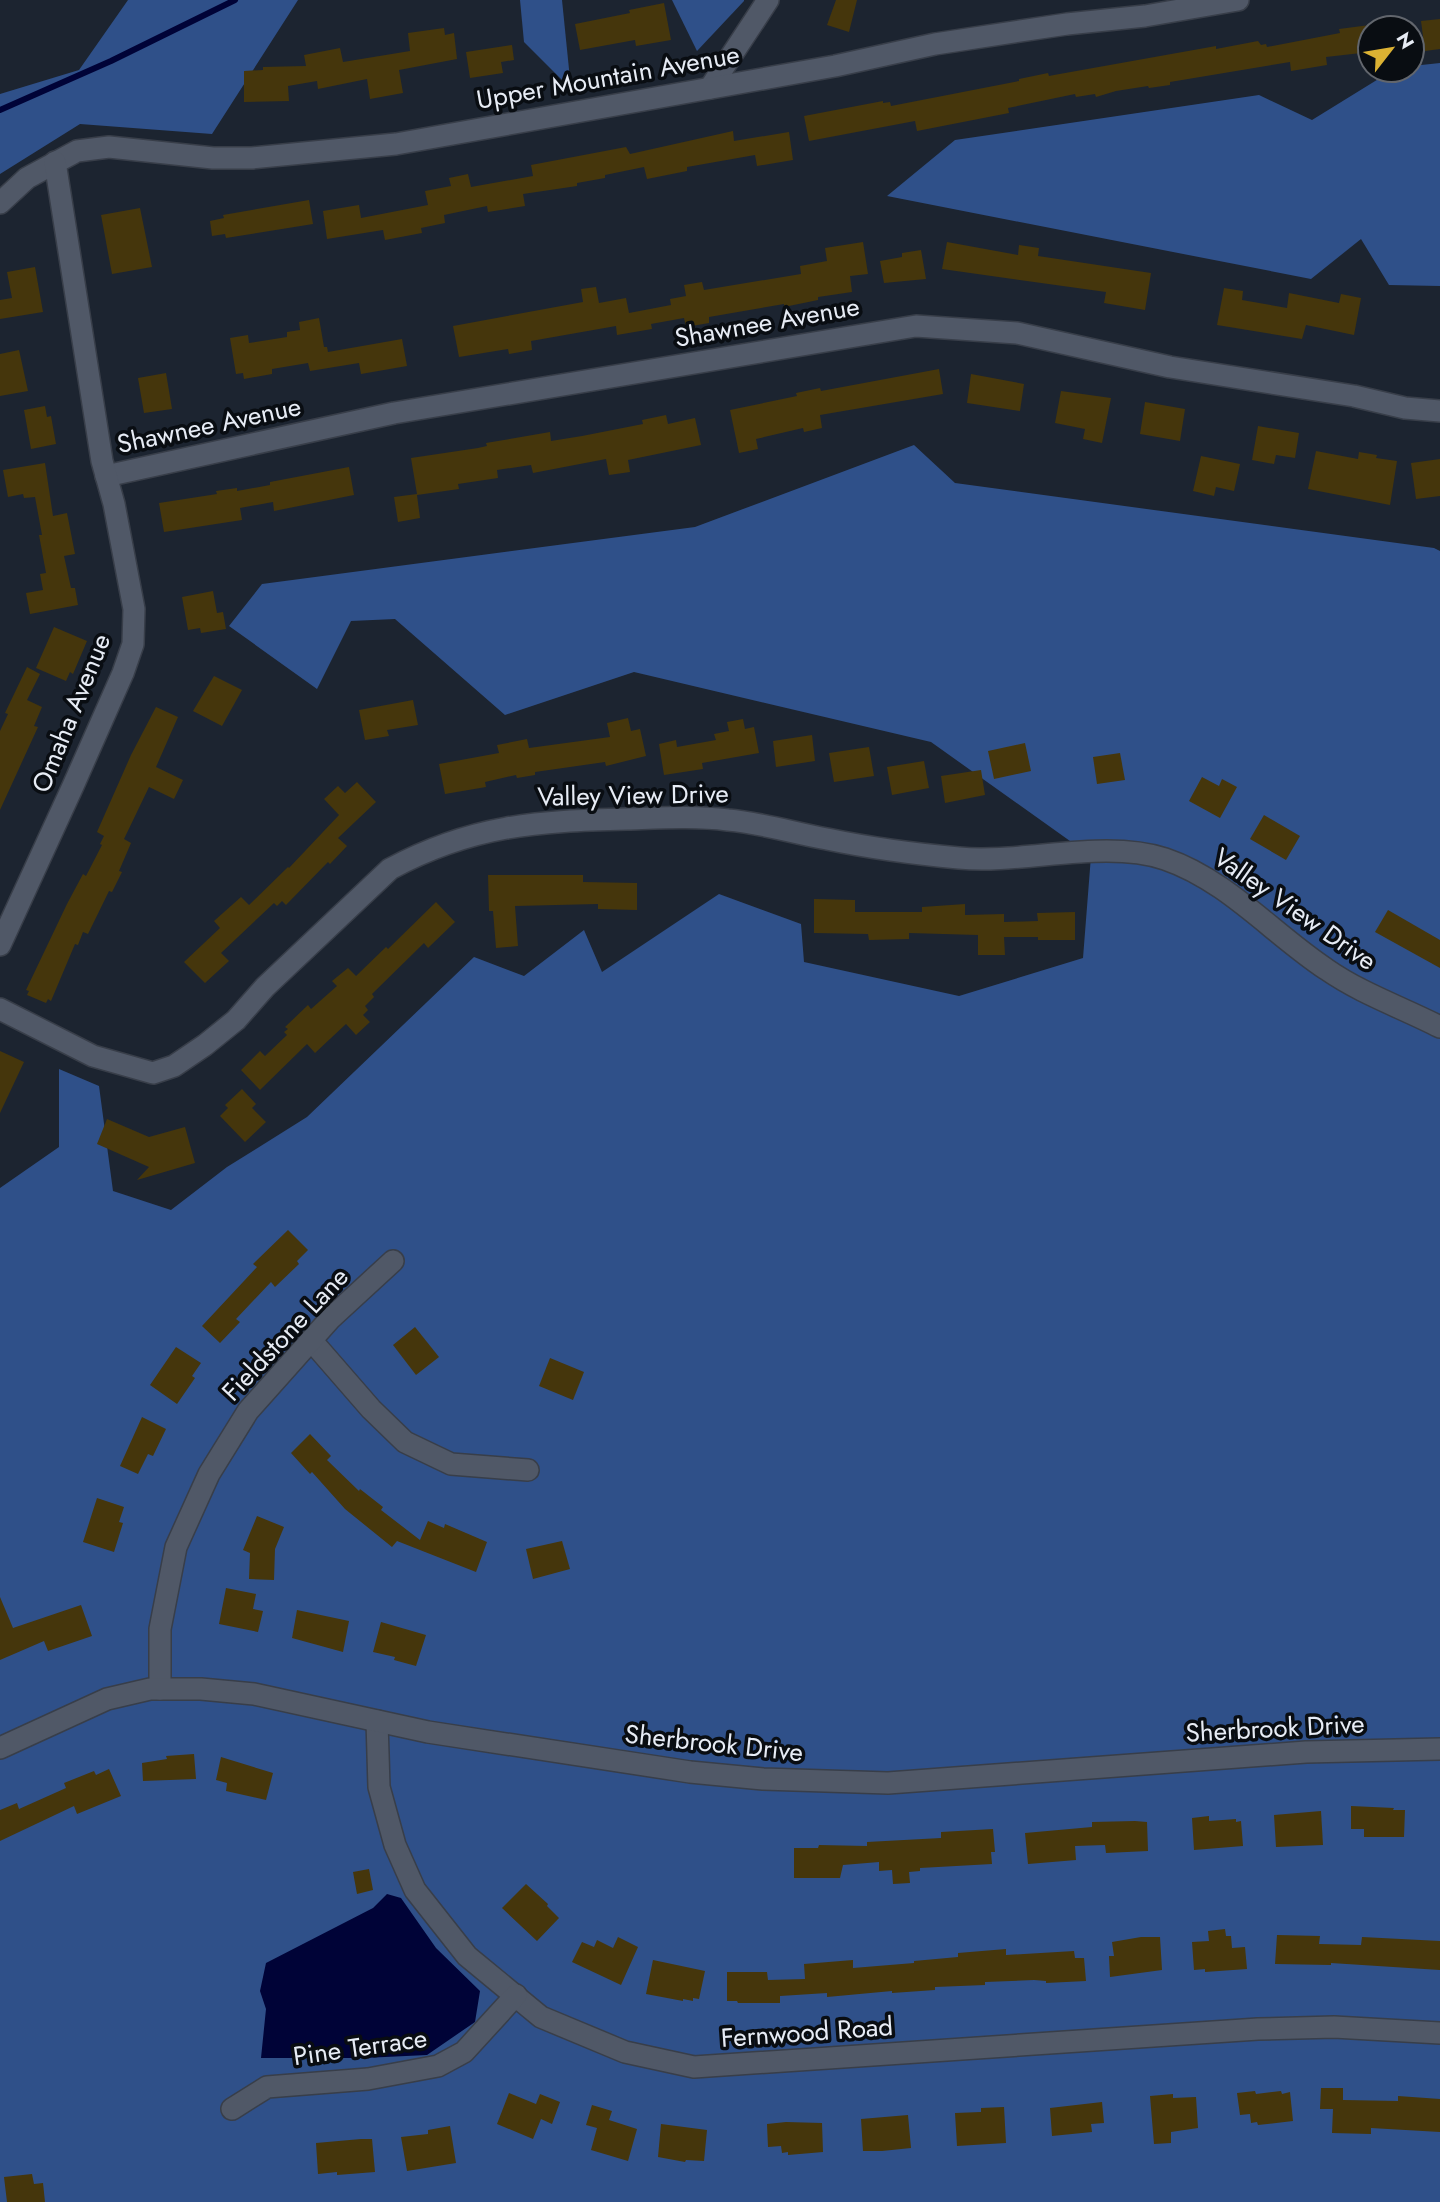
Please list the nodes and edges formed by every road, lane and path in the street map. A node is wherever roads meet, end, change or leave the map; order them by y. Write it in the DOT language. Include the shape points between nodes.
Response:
graph roads {
  1 [pos="768,0"];
  2 [pos="1238,0"];
  3 [pos="710,88"];
  4 [pos="55,162"];
  5 [pos="0,202"];
  6 [pos="1440,411"];
  7 [pos="106,476"];
  8 [pos="0,945"];
  9 [pos="0,1009"];
  10 [pos="1440,1027"];
  11 [pos="393,1261"];
  12 [pos="311,1340"];
  13 [pos="528,1470"];
  14 [pos="160,1689"];
  15 [pos="377,1721"];
  16 [pos="0,1748"];
  17 [pos="1440,1749"];
  18 [pos="516,1996"];
  19 [pos="1440,2033"];
  20 [pos="232,2109"];
  1 -- 3 [label="street"];
  2 -- 3 [label="street, Upper Mountain Avenue" via="935,44"];
  3 -- 4 [label="street, Upper Mountain Avenue" via="396,144 252,158 109,148 77,151"];
  4 -- 5 [label="street, Upper Mountain Avenue" via="27,178"];
  4 -- 7 [label="street, Omaha Avenue"];
  6 -- 7 [label="street, Shawnee Avenue" via="1170,367 1017,333 916,326 394,413"];
  7 -- 8 [label="street, Omaha Avenue" via="134,609 134,644"];
  9 -- 10 [label="street, Valley View Drive" via="93,1056 153,1073 174,1066 215,1037 390,869 414,857 478,833 514,826 682,817 727,820 871,847 962,858 1125,852 1162,858 1220,887 1291,945 1363,992"];
  11 -- 12 [label="street, Fieldstone Lane"];
  12 -- 13 [label="street" via="405,1442 451,1464"];
  12 -- 14 [label="street, Fieldstone Lane" via="248,1411 209,1474 176,1547 160,1629"];
  14 -- 15 [label="street, Sherbrook Drive" via="254,1695"];
  14 -- 16 [label="street, Sherbrook Drive" via="107,1699"];
  15 -- 17 [label="street, Sherbrook Drive" via="690,1772 888,1783 1306,1752"];
  15 -- 18 [label="street, Fernwood Road" via="379,1787 395,1845 415,1890 467,1956"];
  18 -- 19 [label="street, Fernwood Road" via="541,2017 625,2052 694,2067 1258,2029 1334,2026"];
  18 -- 20 [label="street, Pine Terrace" via="464,2052 438,2066 368,2079 267,2087"];
}
